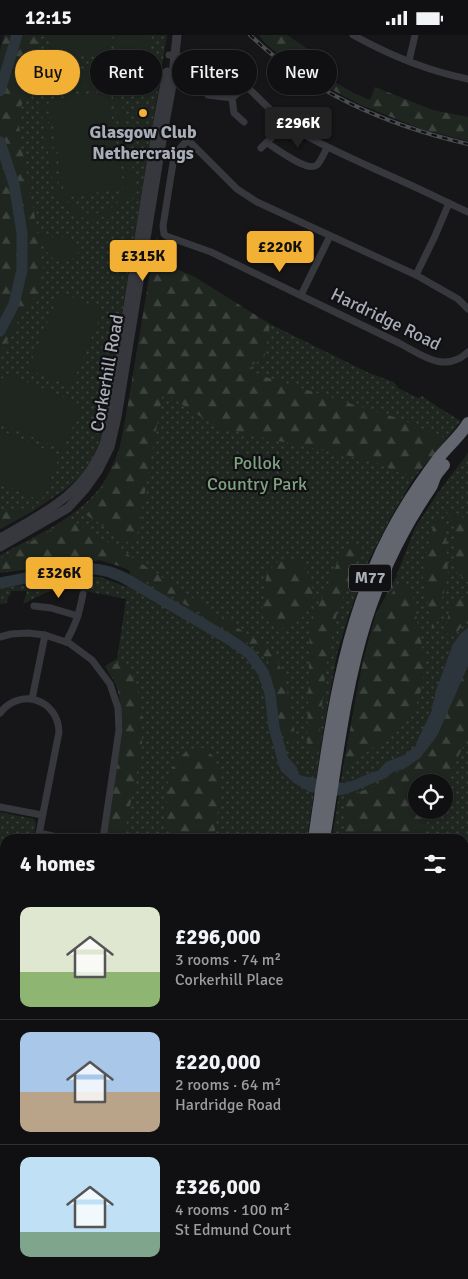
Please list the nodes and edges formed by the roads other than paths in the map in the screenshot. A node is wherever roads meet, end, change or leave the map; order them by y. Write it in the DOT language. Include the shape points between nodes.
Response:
graph roads {
  1 [pos="176,35"];
  2 [pos="353,35"];
  3 [pos="415,35"];
  4 [pos="173,50"];
  5 [pos="172,55"];
  6 [pos="409,61"];
  7 [pos="468,79"];
  8 [pos="208,95"];
  9 [pos="236,95"];
  10 [pos="255,95"];
  11 [pos="232,98"];
  12 [pos="244,121"];
  13 [pos="160,127"];
  14 [pos="274,135"];
  15 [pos="188,140"];
  16 [pos="327,148"];
  17 [pos="449,203"];
  18 [pos="468,212"];
  19 [pos="330,236"];
  20 [pos="416,275"];
  21 [pos="301,295"];
  22 [pos="468,309"];
  23 [pos="468,352"];
  24 [pos="468,423"];
  25 [pos="468,438"];
  26 [pos="0,538"];
  27 [pos="0,547"];
  28 [pos="83,594"];
  29 [pos="34,605"];
  30 [pos="78,616"];
  31 [pos="45,635"];
  32 [pos="0,637"];
  33 [pos="66,641"];
  34 [pos="32,699"];
  35 [pos="0,713"];
  36 [pos="332,759"];
  37 [pos="0,807"];
  38 [pos="323,812"];
  39 [pos="42,815"];
  40 [pos="38,834"];
  41 [pos="104,834"];
  42 [pos="316,834"];
  43 [pos="324,834"];
  1 -- 4 [label="street, Corkerhill Road"];
  2 -- 6 [label="street"];
  3 -- 6 [label="street"];
  5 -- 13 [label="street, Corkerhill Road"];
  6 -- 7 [label="street"];
  8 -- 11 [label="street"];
  9 -- 11 [label="street"];
  10 -- 16 [label="street" via="282,121"];
  11 -- 12 [label="street" via="234,113"];
  13 -- 15 [label="street" via="177,132"];
  13 -- 26 [label="street, Corkerhill Road" via="105,442 96,461 72,493"];
  13 -- 27 [label="street, Corkerhill Road" via="110,447 98,471 68,508"];
  14 -- 16 [label="street" via="264,145 310,167 318,164"];
  15 -- 19 [label="street" via="250,198"];
  15 -- 21 [label="street, Hardridge Road" via="175,154 164,234 211,252"];
  16 -- 17 [label="street"];
  17 -- 18 [label="street"];
  17 -- 20 [label="street"];
  19 -- 20 [label="street"];
  19 -- 21 [label="street"];
  20 -- 22 [label="street" via="458,299"];
  21 -- 23 [label="street, Hardridge Road" via="436,362 449,362"];
  24 -- 36 [label="highway, M77" via="416,489 376,561 360,603 338,687"];
  25 -- 36 [label="highway, M77" via="435,478 384,571 362,634"];
  28 -- 30 [label="street"];
  29 -- 30 [label="street"];
  30 -- 33 [label="street"];
  31 -- 32 [label="street" via="28,633"];
  31 -- 33 [label="street"];
  31 -- 34 [label="street"];
  33 -- 41 [label="street" via="92,660 110,684 118,708 120,730"];
  34 -- 35 [label="street" via="12,702"];
  34 -- 39 [label="street" via="50,708 59,727"];
  36 -- 38 [label="highway, M77"];
  37 -- 39 [label="street"];
  38 -- 42 [label="highway, M77"];
  38 -- 43 [label="highway, M77"];
  39 -- 40 [label="street"];
}
